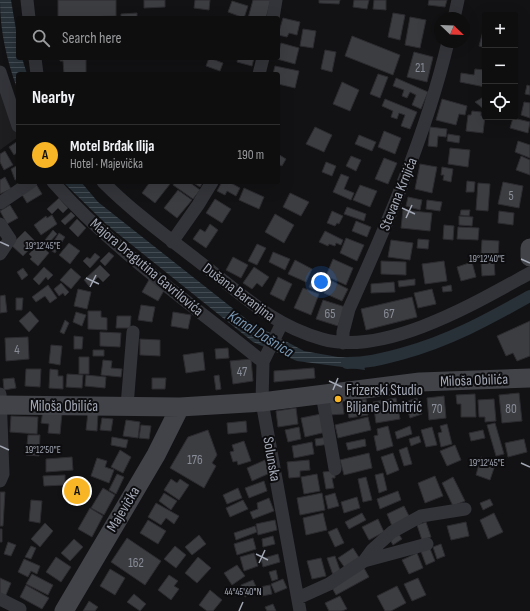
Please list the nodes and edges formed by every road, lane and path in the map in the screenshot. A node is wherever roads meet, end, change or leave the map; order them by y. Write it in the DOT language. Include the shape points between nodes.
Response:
graph roads {
  1 [pos="27,0"];
  2 [pos="276,0"];
  3 [pos="458,0"];
  4 [pos="455,12"];
  5 [pos="29,16"];
  6 [pos="273,16"];
  7 [pos="447,48"];
  8 [pos="35,60"];
  9 [pos="262,60"];
  10 [pos="0,72"];
  11 [pos="37,72"];
  12 [pos="260,72"];
  13 [pos="16,120"];
  14 [pos="28,184"];
  15 [pos="55,184"];
  16 [pos="105,184"];
  17 [pos="211,184"];
  18 [pos="0,203"];
  19 [pos="0,224"];
  20 [pos="172,242"];
  21 [pos="530,248"];
  22 [pos="0,254"];
  23 [pos="530,257"];
  24 [pos="530,272"];
  25 [pos="280,326"];
  26 [pos="133,332"];
  27 [pos="343,343"];
  28 [pos="264,358"];
  29 [pos="530,378"];
  30 [pos="322,394"];
  31 [pos="0,402"];
  32 [pos="262,402"];
  33 [pos="127,406"];
  34 [pos="180,407"];
  35 [pos="335,469"];
  36 [pos="0,481"];
  37 [pos="465,509"];
  38 [pos="427,544"];
  39 [pos="364,561"];
  40 [pos="298,598"];
  41 [pos="0,599"];
  42 [pos="19,611"];
  43 [pos="64,611"];
  44 [pos="300,611"];
  1 -- 5 [label="street"];
  2 -- 6 [label="street"];
  3 -- 4 [label="street"];
  7 -- 27 [label="street, Stevana Krnjića" via="415,151 349,309"];
  8 -- 11 [label="street"];
  9 -- 12 [label="street"];
  10 -- 13 [label="street"];
  14 -- 18 [label="street"];
  15 -- 28 [label="street, Majora Dragutina Gavrilovića" via="101,230"];
  16 -- 20 [label="street, Dušana Baranjina"];
  17 -- 20 [label="street"];
  19 -- 22 [label="street" via="10,239"];
  20 -- 25 [label="street, Dušana Baranjina"];
  21 -- 23 [label="main road"];
  24 -- 27 [label="street, Dušana Baranjina" via="439,321 374,340"];
  25 -- 27 [label="street, Dušana Baranjina"];
  25 -- 28 [label="street, Solunska"];
  26 -- 33 [label="street"];
  28 -- 32 [label="street, Solunska"];
  29 -- 30 [label="main road, Miloša Obilića" via="420,382"];
  30 -- 32 [label="main road, Miloša Obilića"];
  30 -- 35 [label="street"];
  31 -- 33 [label="main road, Miloša Obilića"];
  31 -- 36 [label="street" via="3,474"];
  32 -- 34 [label="main road, Miloša Obilića"];
  32 -- 40 [label="street, Solunska"];
  33 -- 34 [label="main road, Miloša Obilića"];
  34 -- 43 [label="main road, Majevička" via="156,455"];
  37 -- 39 [label="street" via="421,516 392,532"];
  38 -- 39 [label="street"];
  39 -- 40 [label="street" via="329,584"];
  40 -- 44 [label="street, Solunska"];
  41 -- 42 [label="street" via="20,609"];
}
